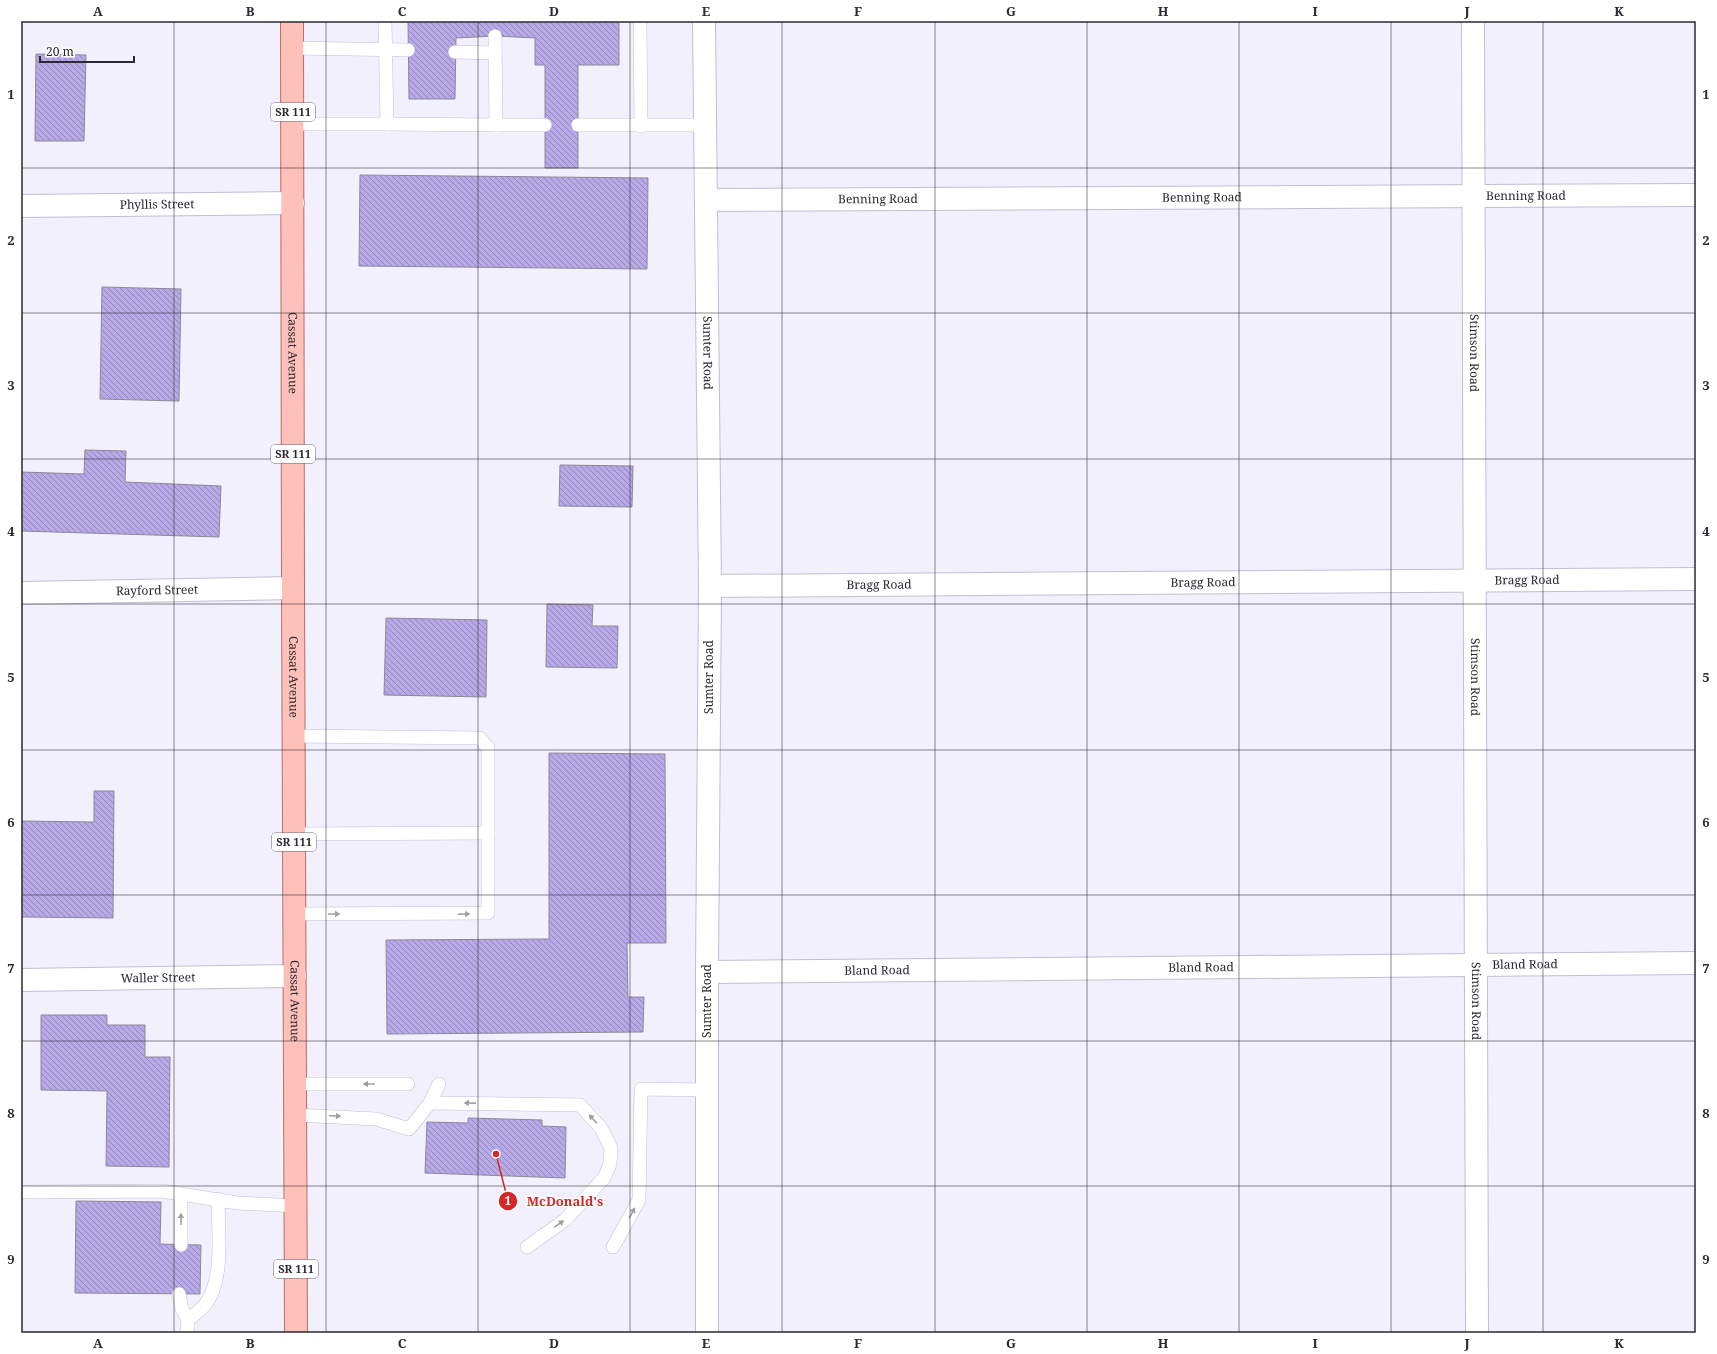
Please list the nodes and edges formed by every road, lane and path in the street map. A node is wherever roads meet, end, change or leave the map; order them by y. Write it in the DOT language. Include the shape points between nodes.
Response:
graph roads {
  1 [pos="292,21"];
  2 [pos="385,21"];
  3 [pos="640,21"];
  4 [pos="704,21"];
  5 [pos="1473,21"];
  6 [pos="495,36"];
  7 [pos="293,48"];
  8 [pos="385,50"];
  9 [pos="408,50"];
  10 [pos="455,52"];
  11 [pos="495,53"];
  12 [pos="293,124"];
  13 [pos="387,124"];
  14 [pos="496,125"];
  15 [pos="545,125"];
  16 [pos="578,125"];
  17 [pos="706,125"];
  18 [pos="641,126"];
  19 [pos="1696,195"];
  20 [pos="1473,197"];
  21 [pos="707,200"];
  22 [pos="293,203"];
  23 [pos="21,206"];
  24 [pos="1696,579"];
  25 [pos="1474,581"];
  26 [pos="710,586"];
  27 [pos="293,588"];
  28 [pos="21,593"];
  29 [pos="294,736"];
  30 [pos="488,833"];
  31 [pos="294,834"];
  32 [pos="295,914"];
  33 [pos="1696,963"];
  34 [pos="1474,964"];
  35 [pos="707,972"];
  36 [pos="295,976"];
  37 [pos="21,980"];
  38 [pos="295,1084"];
  39 [pos="408,1084"];
  40 [pos="439,1084"];
  41 [pos="707,1090"];
  42 [pos="430,1103"];
  43 [pos="296,1115"];
  44 [pos="21,1192"];
  45 [pos="181,1194"];
  46 [pos="218,1199"];
  47 [pos="296,1206"];
  48 [pos="181,1245"];
  49 [pos="527,1247"];
  50 [pos="613,1247"];
  51 [pos="179,1294"];
  52 [pos="188,1327"];
  53 [pos="296,1333"];
  54 [pos="707,1333"];
  55 [pos="1477,1333"];
  1 -- 7 [label="main road, Cassat Avenue / SR 111"];
  2 -- 8 [label="lane"];
  3 -- 18 [label="lane"];
  4 -- 17 [label="street, Sumter Road"];
  5 -- 20 [label="street, Stimson Road"];
  6 -- 11 [label="lane"];
  7 -- 8 [label="lane"];
  7 -- 12 [label="main road, Cassat Avenue / SR 111"];
  8 -- 9 [label="lane"];
  8 -- 13 [label="lane"];
  10 -- 11 [label="lane"];
  11 -- 14 [label="lane"];
  12 -- 13 [label="lane"];
  12 -- 22 [label="main road, Cassat Avenue / SR 111"];
  13 -- 14 [label="lane"];
  14 -- 15 [label="lane"];
  16 -- 18 [label="lane"];
  17 -- 18 [label="lane"];
  17 -- 21 [label="street, Sumter Road"];
  19 -- 20 [label="street, Benning Road"];
  20 -- 21 [label="street, Benning Road"];
  20 -- 25 [label="street, Stimson Road"];
  21 -- 26 [label="street, Sumter Road"];
  22 -- 23 [label="street, Phyllis Street"];
  22 -- 27 [label="main road, Cassat Avenue / SR 111"];
  24 -- 25 [label="street, Bragg Road"];
  25 -- 26 [label="street, Bragg Road"];
  25 -- 34 [label="street, Stimson Road"];
  26 -- 35 [label="street, Sumter Road"];
  27 -- 28 [label="street, Rayford Street"];
  27 -- 29 [label="main road, Cassat Avenue / SR 111"];
  29 -- 30 [label="lane" via="480,738 488,748"];
  29 -- 31 [label="main road, Cassat Avenue / SR 111"];
  30 -- 31 [label="lane"];
  32 -- 30 [label="lane, one-way" via="488,913"];
  31 -- 32 [label="main road, Cassat Avenue / SR 111"];
  32 -- 36 [label="main road, Cassat Avenue / SR 111"];
  33 -- 34 [label="street, Bland Road"];
  34 -- 35 [label="street, Bland Road"];
  34 -- 55 [label="street, Stimson Road"];
  35 -- 41 [label="street, Sumter Road"];
  36 -- 37 [label="street, Waller Street"];
  36 -- 38 [label="main road, Cassat Avenue / SR 111"];
  39 -- 38 [label="lane, one-way"];
  38 -- 43 [label="main road, Cassat Avenue / SR 111"];
  40 -- 42 [label="lane"];
  50 -- 41 [label="lane, one-way" via="639,1200 641,1089"];
  41 -- 54 [label="street, Sumter Road"];
  43 -- 42 [label="lane, one-way" via="376,1119 409,1129"];
  49 -- 42 [label="lane, one-way" via="565,1220 604,1178 610,1164 611,1148 601,1128 580,1105"];
  43 -- 47 [label="main road, Cassat Avenue / SR 111"];
  44 -- 45 [label="lane" via="162,1191"];
  45 -- 46 [label="lane"];
  48 -- 45 [label="lane, one-way"];
  46 -- 47 [label="lane" via="237,1203"];
  46 -- 52 [label="lane" via="218,1267 213,1290"];
  47 -- 53 [label="main road, Cassat Avenue / SR 111"];
  51 -- 52 [label="lane"];
}
